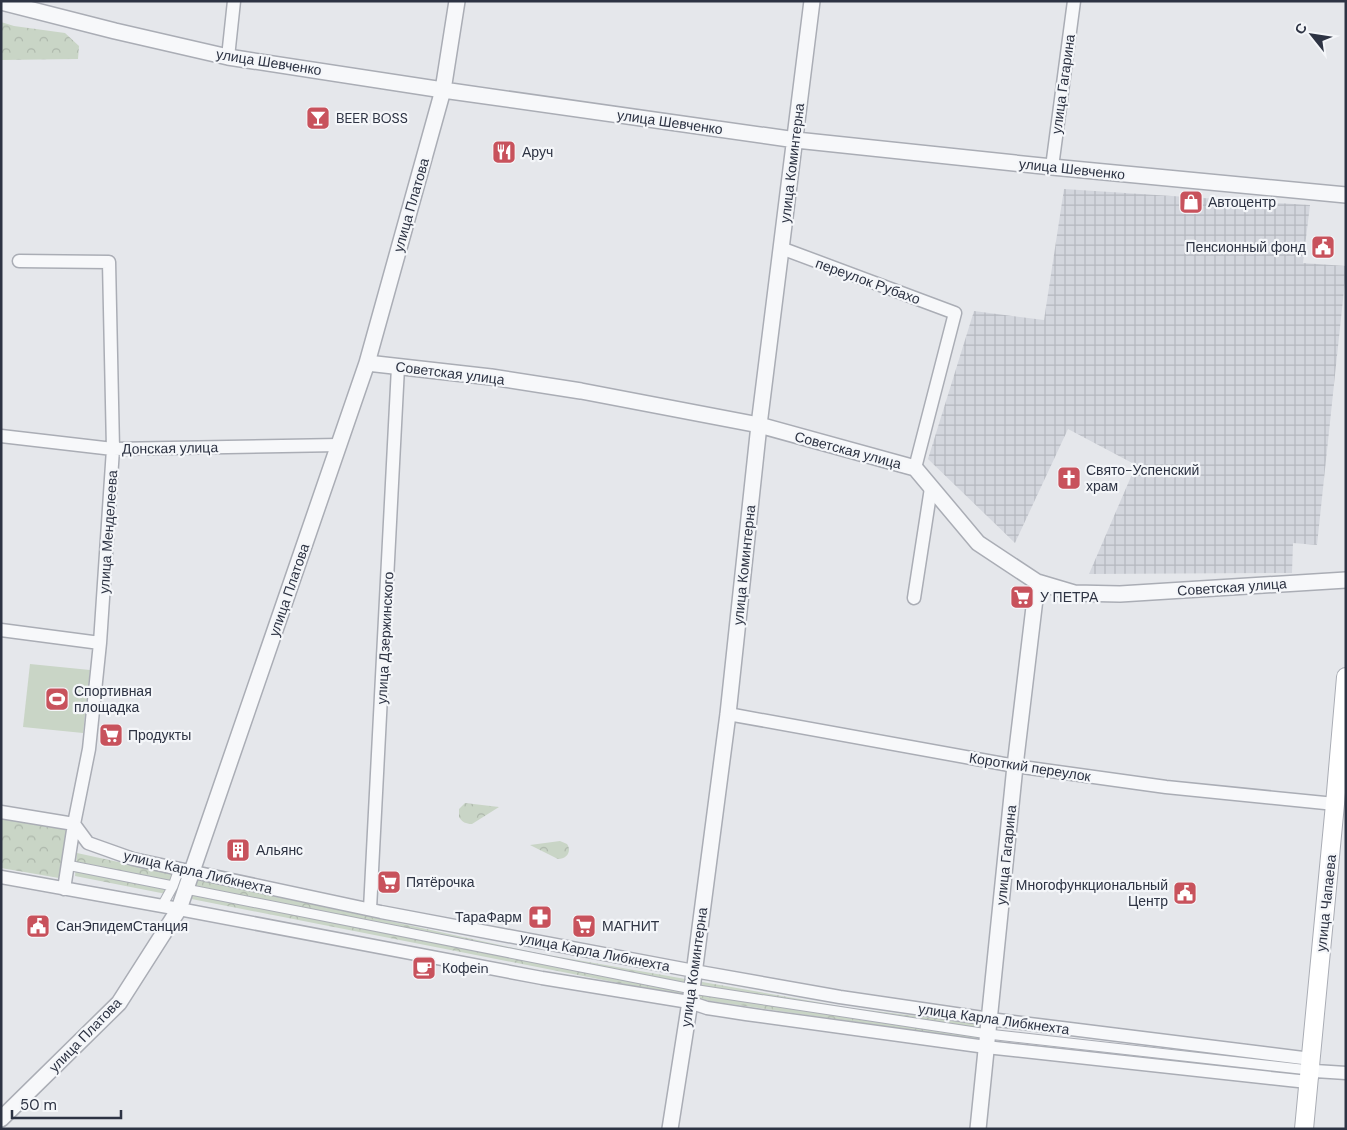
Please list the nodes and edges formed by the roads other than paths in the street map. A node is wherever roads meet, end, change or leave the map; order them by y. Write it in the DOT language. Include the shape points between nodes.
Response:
graph roads {
  1 [pos="234,1"];
  2 [pos="457,1"];
  3 [pos="812,1"];
  4 [pos="1074,1"];
  5 [pos="1,2"];
  6 [pos="228,57"];
  7 [pos="443,90"];
  8 [pos="796,140"];
  9 [pos="1052,167"];
  10 [pos="1346,195"];
  11 [pos="781,248"];
  12 [pos="19,261"];
  13 [pos="367,363"];
  14 [pos="398,367"];
  15 [pos="760,425"];
  16 [pos="1,436"];
  17 [pos="339,445"];
  18 [pos="113,449"];
  19 [pos="915,468"];
  20 [pos="931,488"];
  21 [pos="1346,580"];
  22 [pos="1037,582"];
  23 [pos="914,598"];
  24 [pos="1,630"];
  25 [pos="100,643"];
  26 [pos="1346,677"];
  27 [pos="728,714"];
  28 [pos="1015,766"];
  29 [pos="1335,804"];
  30 [pos="1,812"];
  31 [pos="74,824"];
  32 [pos="67,865"];
  33 [pos="186,870"];
  34 [pos="1,877"];
  35 [pos="179,888"];
  36 [pos="64,889"];
  37 [pos="162,906"];
  38 [pos="179,908"];
  39 [pos="370,910"];
  40 [pos="694,971"];
  41 [pos="690,995"];
  42 [pos="988,1033"];
  43 [pos="1311,1070"];
  44 [pos="1346,1073"];
  45 [pos="1,1119"];
  46 [pos="670,1129"];
  47 [pos="978,1129"];
  48 [pos="1304,1129"];
  1 -- 6 [label="street"];
  2 -- 7 [label="street, улица Платова"];
  3 -- 8 [label="street, улица Коминтерна"];
  4 -- 9 [label="street, улица Гагарина"];
  5 -- 6 [label="street, улица Шевченко"];
  6 -- 7 [label="street, улица Шевченко"];
  7 -- 8 [label="street, улица Шевченко"];
  7 -- 13 [label="street, улица Платова"];
  8 -- 9 [label="street, улица Шевченко"];
  8 -- 11 [label="street, улица Коминтерна"];
  9 -- 10 [label="street, улица Шевченко"];
  11 -- 15 [label="street, улица Коминтерна"];
  11 -- 19 [label="street, переулок Рубахо" via="955,313"];
  12 -- 18 [label="street, улица Менделеева" via="109,262"];
  13 -- 14 [label="street, Советская улица"];
  13 -- 17 [label="street, улица Платова"];
  14 -- 15 [label="street, Советская улица" via="491,377"];
  14 -- 39 [label="street, улица Дзержинского"];
  15 -- 19 [label="street, Советская улица"];
  15 -- 27 [label="street, улица Коминтерна"];
  16 -- 18 [label="street, Донская улица"];
  17 -- 18 [label="street, Донская улица"];
  17 -- 33 [label="street, улица Платова"];
  18 -- 25 [label="street, улица Менделеева"];
  19 -- 20 [label="street, Советская улица"];
  20 -- 22 [label="street, Советская улица" via="978,543"];
  20 -- 23 [label="street"];
  21 -- 22 [label="street, Советская улица" via="1120,594 1074,594"];
  22 -- 28 [label="street, улица Гагарина"];
  24 -- 25 [label="street"];
  25 -- 31 [label="street, улица Менделеева" via="89,749"];
  26 -- 29 [label="main road, улица Чапаева"];
  27 -- 28 [label="street, Короткий переулок"];
  27 -- 40 [label="street, улица Коминтерна"];
  28 -- 29 [label="street, Короткий переулок" via="1166,787"];
  28 -- 42 [label="street, улица Гагарина"];
  29 -- 43 [label="main road, улица Чапаева"];
  30 -- 31 [label="street"];
  31 -- 32 [label="street, улица Менделеева"];
  31 -- 33 [label="street, улица Карла Либкнехта" via="88,843 133,859"];
  32 -- 35 [label="street, улица Карла Либкнехта"];
  32 -- 36 [label="street, улица Менделеева"];
  33 -- 35 [label="street, улица Платова"];
  33 -- 39 [label="street, улица Карла Либкнехта"];
  34 -- 36 [label="street, улица Карла Либкнехта"];
  35 -- 37 [label="street, улица Платова"];
  35 -- 38 [label="street, улица Платова"];
  35 -- 41 [label="street, улица Карла Либкнехта"];
  36 -- 37 [label="street, улица Карла Либкнехта"];
  37 -- 38 [label="street, улица Карла Либкнехта"];
  38 -- 41 [label="street, улица Карла Либкнехта" via="542,978"];
  38 -- 45 [label="street, улица Платова" via="119,1003"];
  39 -- 40 [label="street, улица Карла Либкнехта"];
  40 -- 41 [label="street, улица Коминтерна"];
  40 -- 42 [label="street, улица Карла Либкнехта" via="811,992"];
  41 -- 42 [label="street, улица Карла Либкнехта" via="707,1008 746,1014"];
  41 -- 46 [label="street, улица Коминтерна"];
  42 -- 43 [label="street, улица Карла Либкнехта"];
  42 -- 43 [label="street, улица Карла Либкнехта"];
  42 -- 47 [label="street, улица Гагарина"];
  43 -- 44 [label="street, улица Карла Либкнехта"];
  43 -- 48 [label="main road, улица Чапаева"];
}
